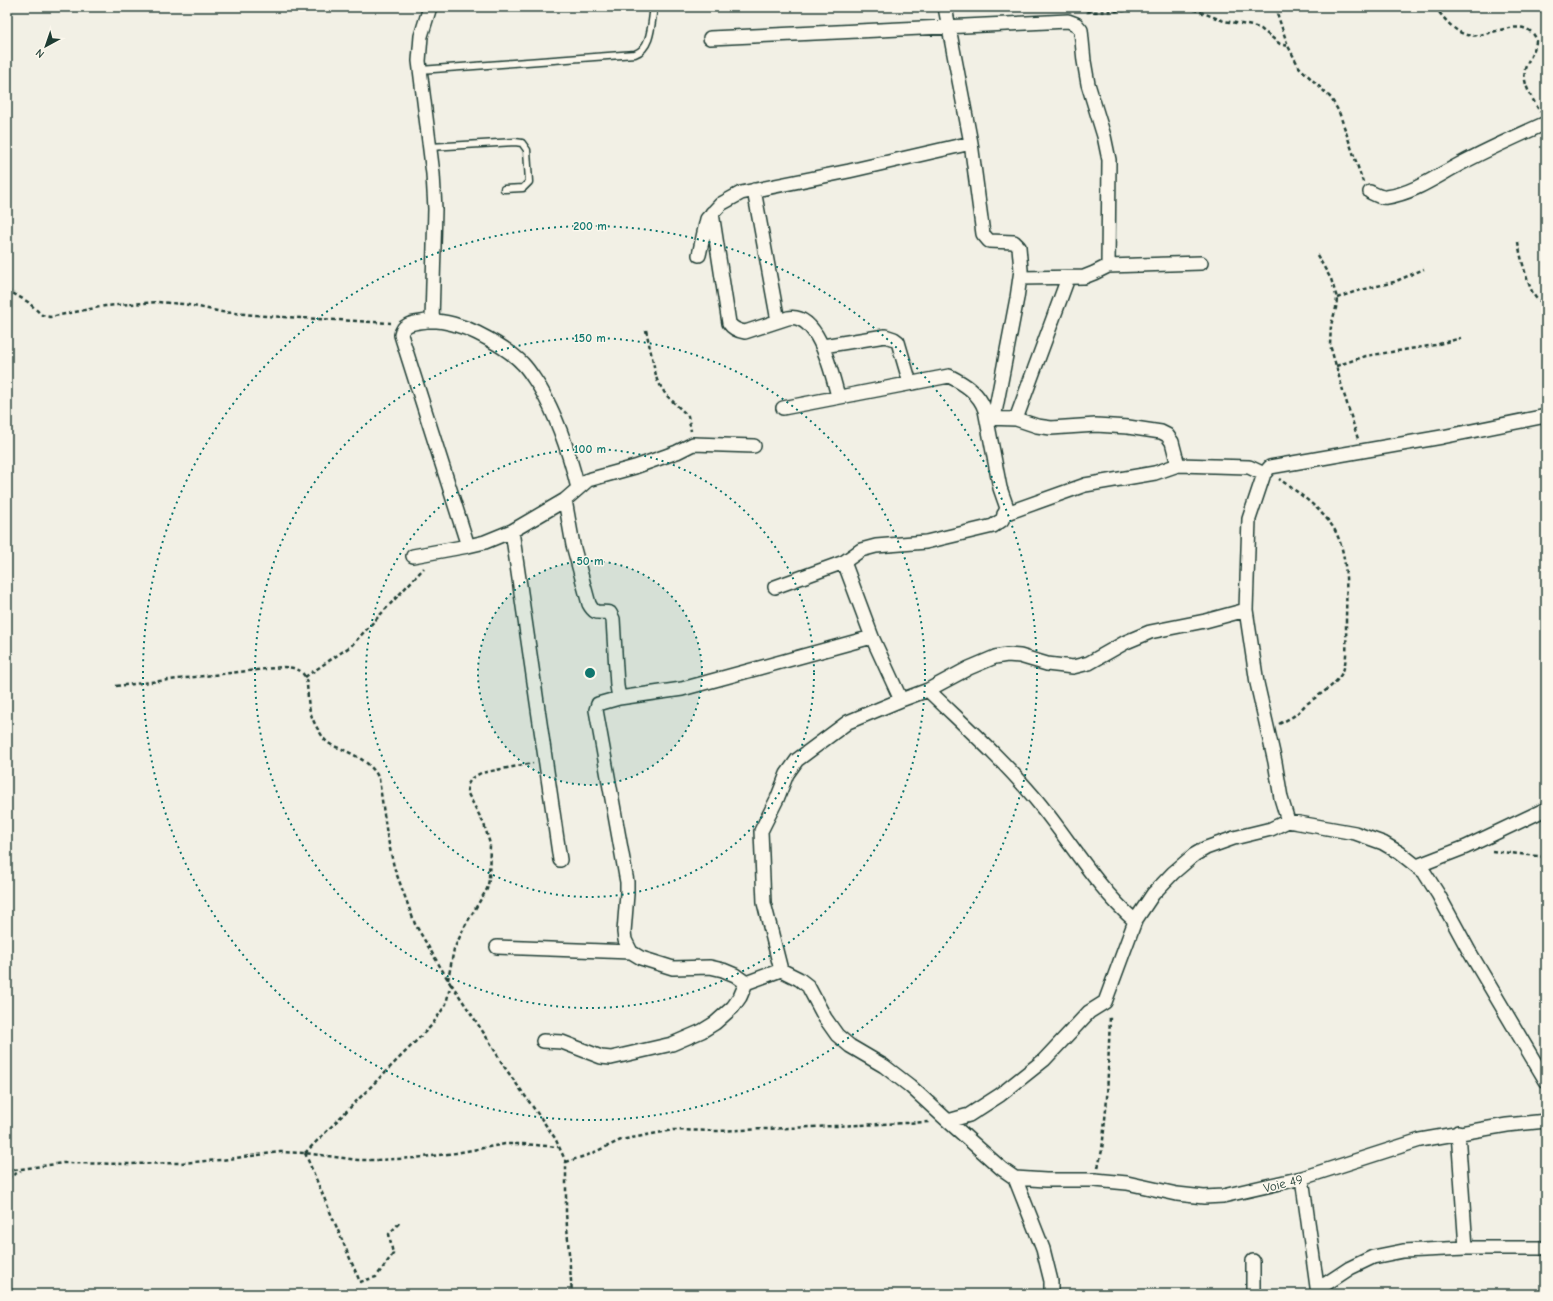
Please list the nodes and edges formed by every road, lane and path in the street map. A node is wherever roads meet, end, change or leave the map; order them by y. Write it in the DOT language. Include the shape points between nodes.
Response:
graph roads {
  1 [pos="430,7"];
  2 [pos="654,7"];
  3 [pos="945,7"];
  4 [pos="1087,7"];
  5 [pos="1173,7"];
  6 [pos="1180,7"];
  7 [pos="1275,7"];
  8 [pos="1435,7"];
  9 [pos="949,28"];
  10 [pos="710,38"];
  11 [pos="1288,46"];
  12 [pos="420,70"];
  13 [pos="1546,123"];
  14 [pos="971,143"];
  15 [pos="430,148"];
  16 [pos="504,189"];
  17 [pos="754,190"];
  18 [pos="1370,192"];
  19 [pos="712,213"];
  20 [pos="1518,242"];
  21 [pos="699,255"];
  22 [pos="1317,255"];
  23 [pos="1201,263"];
  24 [pos="1108,266"];
  25 [pos="1424,269"];
  26 [pos="1020,278"];
  27 [pos="1068,278"];
  28 [pos="7,290"];
  29 [pos="1337,298"];
  30 [pos="1546,302"];
  31 [pos="432,321"];
  32 [pos="778,321"];
  33 [pos="408,324"];
  34 [pos="646,330"];
  35 [pos="1461,338"];
  36 [pos="823,346"];
  37 [pos="1336,366"];
  38 [pos="910,383"];
  39 [pos="838,396"];
  40 [pos="783,408"];
  41 [pos="1546,416"];
  42 [pos="990,418"];
  43 [pos="1016,418"];
  44 [pos="693,444"];
  45 [pos="754,446"];
  46 [pos="1362,451"];
  47 [pos="1178,465"];
  48 [pos="1265,472"];
  49 [pos="578,488"];
  50 [pos="566,500"];
  51 [pos="1004,514"];
  52 [pos="512,531"];
  53 [pos="468,546"];
  54 [pos="439,551"];
  55 [pos="413,556"];
  56 [pos="844,562"];
  57 [pos="775,587"];
  58 [pos="1246,610"];
  59 [pos="872,637"];
  60 [pos="305,677"];
  61 [pos="116,686"];
  62 [pos="928,690"];
  63 [pos="619,698"];
  64 [pos="901,700"];
  65 [pos="1268,729"];
  66 [pos="545,761"];
  67 [pos="1546,809"];
  68 [pos="1288,822"];
  69 [pos="1466,847"];
  70 [pos="1546,857"];
  71 [pos="560,860"];
  72 [pos="1416,866"];
  73 [pos="1135,920"];
  74 [pos="497,947"];
  75 [pos="631,952"];
  76 [pos="781,970"];
  77 [pos="448,981"];
  78 [pos="746,983"];
  79 [pos="451,985"];
  80 [pos="1105,1002"];
  81 [pos="543,1041"];
  82 [pos="1546,1081"];
  83 [pos="948,1121"];
  84 [pos="1546,1121"];
  85 [pos="1458,1132"];
  86 [pos="559,1147"];
  87 [pos="305,1152"];
  88 [pos="566,1162"];
  89 [pos="23,1169"];
  90 [pos="7,1171"];
  91 [pos="7,1178"];
  92 [pos="1014,1178"];
  93 [pos="1302,1178"];
  94 [pos="1095,1180"];
  95 [pos="401,1221"];
  96 [pos="1466,1248"];
  97 [pos="1546,1248"];
  98 [pos="1253,1261"];
  99 [pos="1318,1291"];
  100 [pos="572,1294"];
  101 [pos="1051,1294"];
  102 [pos="1252,1294"];
  1 -- 12 [label="street" via="421,36"];
  2 -- 12 [label="lane" via="648,43 635,54"];
  3 -- 9 [label="street"];
  4 -- 5 [label="path" via="1085,12"];
  6 -- 11 [label="path" via="1188,7 1233,24 1253,26 1280,44"];
  7 -- 11 [label="path"];
  8 -- 13 [label="path" via="1452,26 1466,35 1477,36 1520,28 1536,37 1536,45 1524,76 1527,88"];
  9 -- 10 [label="street"];
  9 -- 14 [label="street"];
  9 -- 24 [label="street" via="1068,21 1079,26 1088,84 1109,160"];
  11 -- 18 [label="path" via="1299,67 1331,98 1339,112 1363,181"];
  12 -- 15 [label="street"];
  13 -- 18 [label="street" via="1496,145 1428,182 1398,195 1385,198"];
  14 -- 17 [label="street"];
  14 -- 26 [label="street" via="983,234 989,241 1014,242 1018,245"];
  15 -- 16 [label="lane" via="522,143 527,150 529,182 524,188"];
  15 -- 31 [label="street" via="435,209"];
  17 -- 19 [label="street" via="730,198"];
  17 -- 32 [label="street"];
  19 -- 21 [label="street" via="705,225"];
  19 -- 32 [label="street" via="730,323 735,330 745,332"];
  20 -- 30 [label="path" via="1534,296 1539,301"];
  22 -- 29 [label="path" via="1331,279"];
  23 -- 24 [label="street"];
  24 -- 27 [label="street" via="1094,274"];
  25 -- 29 [label="path" via="1394,282"];
  26 -- 27 [label="street"];
  26 -- 42 [label="street"];
  27 -- 43 [label="street"];
  28 -- 33 [label="path" via="28,302 42,315 50,317 105,306 157,302 266,316"];
  29 -- 37 [label="path" via="1330,338"];
  31 -- 33 [label="street"];
  31 -- 49 [label="street" via="457,325 473,331 508,351 523,364 554,414"];
  32 -- 36 [label="street" via="799,318"];
  33 -- 53 [label="street" via="401,336"];
  34 -- 44 [label="path" via="657,380 666,395 688,416"];
  35 -- 37 [label="path" via="1435,345 1366,356"];
  36 -- 38 [label="street" via="885,336 894,339 898,342"];
  36 -- 39 [label="street"];
  37 -- 46 [label="path"];
  38 -- 39 [label="street"];
  38 -- 42 [label="street" via="949,376 967,386 982,401"];
  39 -- 40 [label="street"];
  41 -- 46 [label="street"];
  42 -- 43 [label="street"];
  42 -- 51 [label="street" via="1000,488 1007,508"];
  43 -- 47 [label="street" via="1051,428 1096,425 1161,432 1172,442"];
  44 -- 45 [label="street"];
  44 -- 49 [label="street" via="635,467 588,480"];
  46 -- 48 [label="street" via="1273,466"];
  47 -- 48 [label="street" via="1249,467"];
  47 -- 51 [label="street" via="1156,473 1085,485"];
  48 -- 58 [label="street" via="1249,519"];
  48 -- 65 [label="path" via="1294,489 1322,514 1332,527 1339,540 1346,583 1346,656 1342,672 1334,683 1296,715"];
  49 -- 50 [label="street"];
  50 -- 52 [label="street"];
  50 -- 63 [label="street" via="573,545 589,604 598,613 608,612 612,616"];
  51 -- 56 [label="street" via="1002,520 993,526 926,542 876,546 861,550"];
  52 -- 53 [label="street"];
  52 -- 66 [label="street"];
  53 -- 54 [label="street"];
  54 -- 55 [label="street"];
  54 -- 60 [label="path" via="351,646"];
  56 -- 57 [label="street"];
  56 -- 59 [label="street"];
  58 -- 62 [label="street" via="1150,632 1089,663 1073,667 1047,664 1020,656 995,657"];
  58 -- 65 [label="street" via="1257,683"];
  59 -- 63 [label="street" via="682,689"];
  59 -- 64 [label="street"];
  60 -- 61 [label="path" via="298,669 282,667"];
  60 -- 77 [label="path" via="310,710 315,725 324,739 372,767 379,779 394,867 415,924"];
  62 -- 64 [label="street"];
  62 -- 73 [label="street" via="1034,796 1113,900"];
  63 -- 75 [label="street" via="598,704 596,710 627,882 624,932"];
  64 -- 76 [label="street" via="848,722 797,760 787,774 761,831 764,903"];
  65 -- 68 [label="street"];
  66 -- 71 [label="street"];
  66 -- 77 [label="path" via="481,773 468,784 467,792 484,824 490,844 489,880 454,949"];
  67 -- 69 [label="street"];
  68 -- 72 [label="street" via="1355,833 1383,843"];
  68 -- 73 [label="street" via="1217,843 1194,855 1153,894"];
  69 -- 70 [label="path"];
  69 -- 72 [label="street"];
  72 -- 82 [label="street" via="1432,883"];
  73 -- 80 [label="street"];
  74 -- 75 [label="street"];
  75 -- 78 [label="street" via="641,958 673,968 710,967 723,970"];
  76 -- 78 [label="street"];
  76 -- 83 [label="street" via="808,986 837,1035 910,1086"];
  77 -- 79 [label="path"];
  78 -- 81 [label="street" via="733,1007 714,1023 702,1032 672,1044 611,1058 601,1057 562,1042"];
  79 -- 86 [label="path" via="454,985 503,1065"];
  79 -- 87 [label="path" via="446,1004 432,1025"];
  80 -- 83 [label="street" via="1089,1012 1044,1060 1000,1095 968,1115"];
  80 -- 94 [label="path" via="1110,1017 1107,1099 1102,1150"];
  83 -- 88 [label="path" via="718,1131 673,1130 621,1140"];
  83 -- 92 [label="street"];
  84 -- 85 [label="street, Voie 49"];
  85 -- 93 [label="street, Voie 49" via="1420,1140"];
  85 -- 96 [label="street"];
  86 -- 87 [label="path" via="505,1144 456,1153 378,1160 358,1160"];
  86 -- 88 [label="path"];
  87 -- 89 [label="path" via="280,1152 180,1163 63,1163"];
  87 -- 95 [label="path" via="360,1282 376,1277 392,1254 389,1234"];
  88 -- 100 [label="path" via="566,1213"];
  89 -- 90 [label="path"];
  89 -- 91 [label="path"];
  92 -- 94 [label="street, Voie 49"];
  92 -- 101 [label="street" via="1043,1249 1051,1282"];
  93 -- 94 [label="street, Voie 49" via="1246,1192 1204,1197"];
  93 -- 99 [label="street"];
  96 -- 97 [label="street"];
  96 -- 99 [label="street" via="1403,1251 1373,1258 1350,1268"];
  98 -- 102 [label="street"];
}
